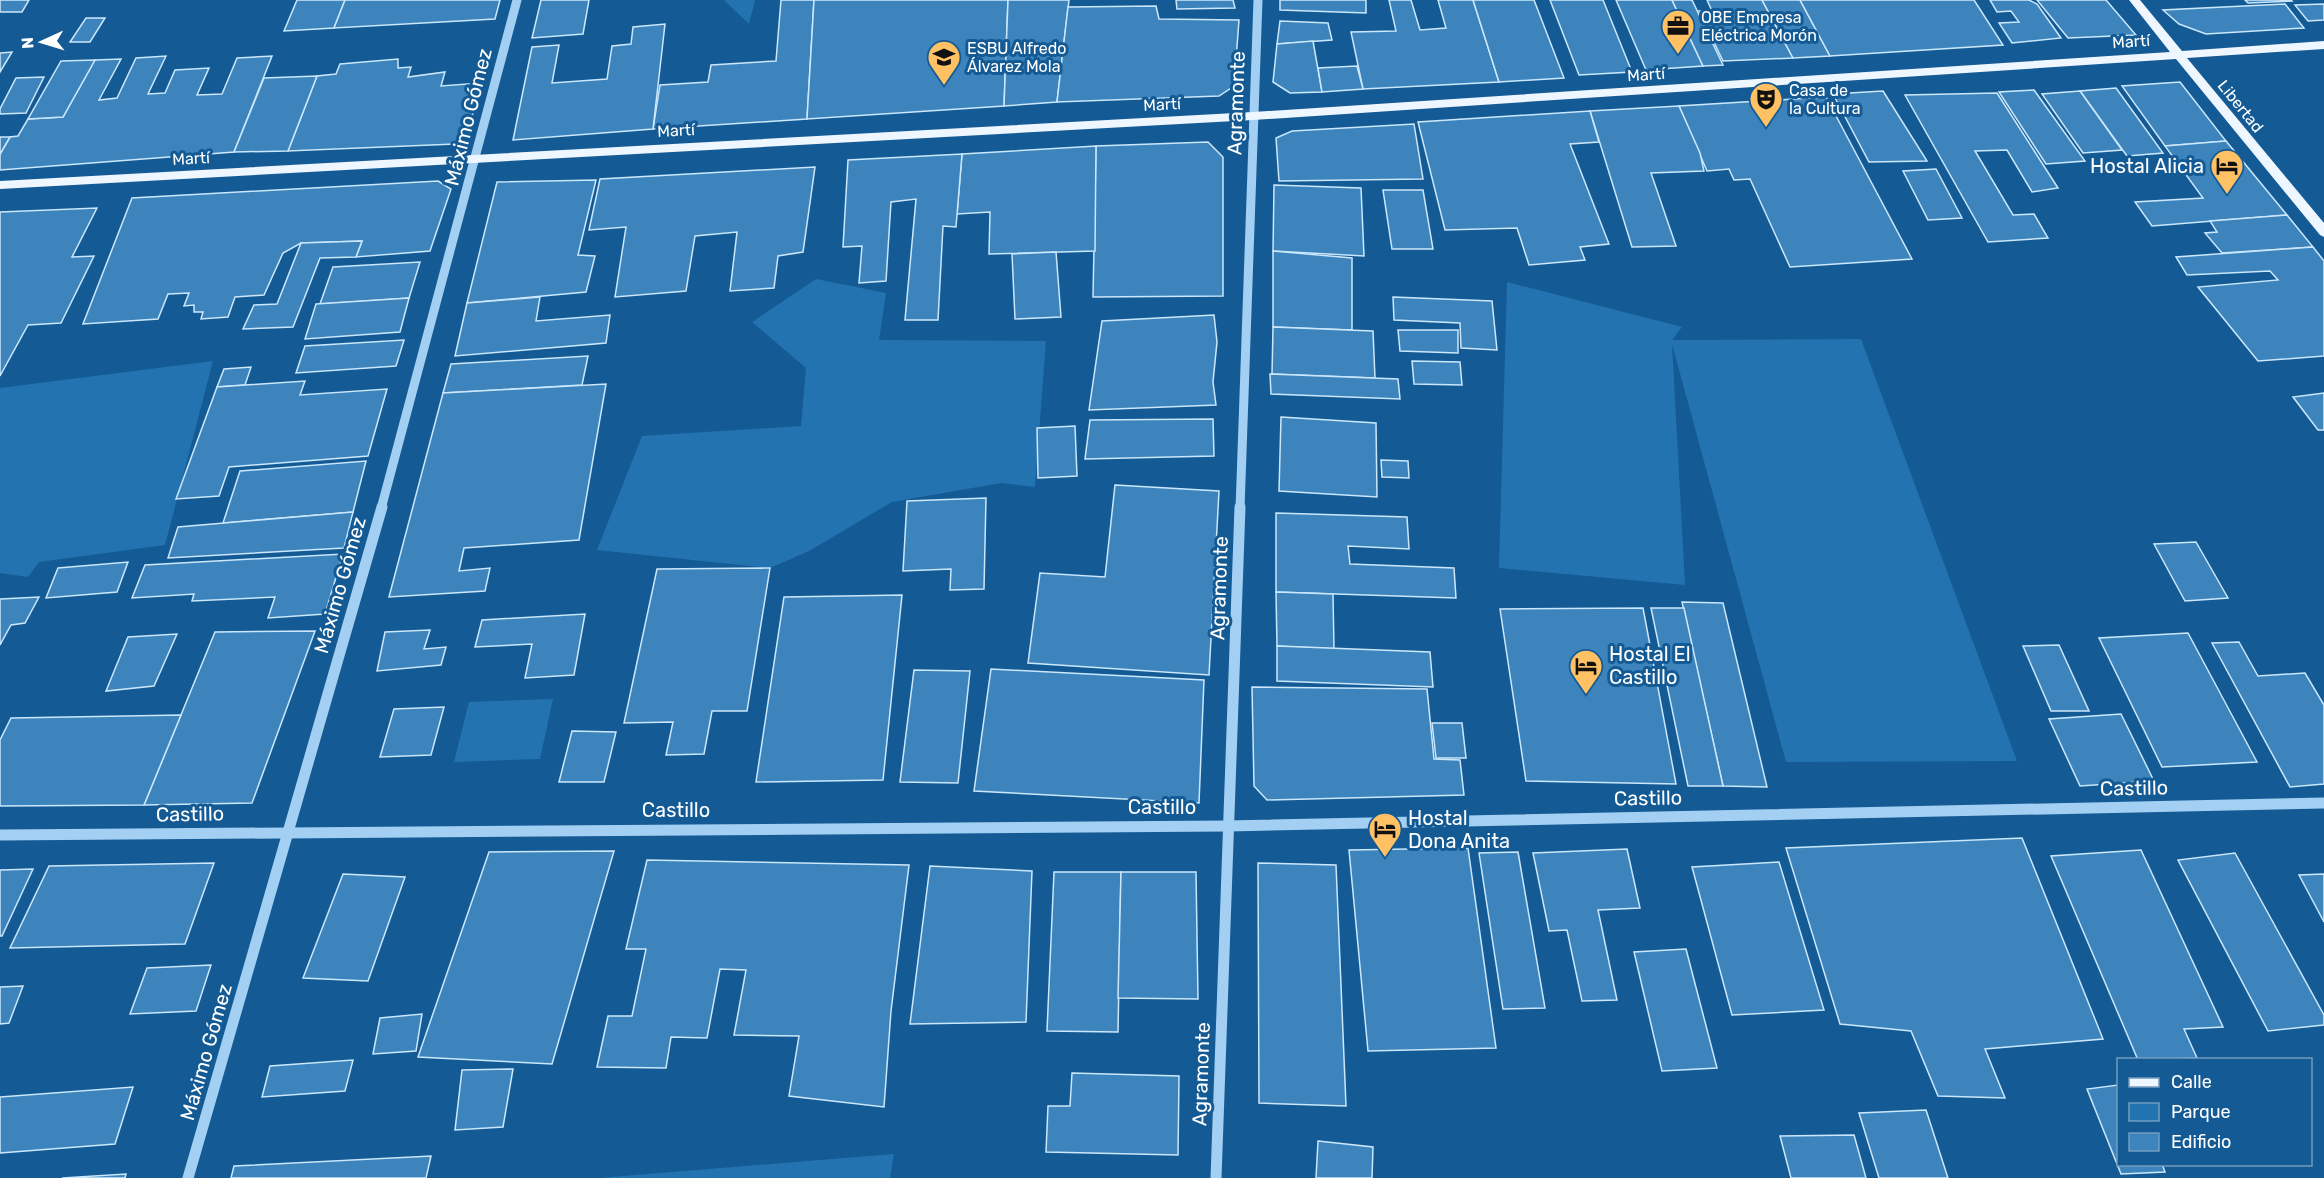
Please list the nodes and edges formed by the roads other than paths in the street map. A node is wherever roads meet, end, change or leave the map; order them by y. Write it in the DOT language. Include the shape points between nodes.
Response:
graph roads {
  1 [pos="517,0"];
  2 [pos="1258,0"];
  3 [pos="2134,0"];
  4 [pos="2324,45"];
  5 [pos="2178,55"];
  6 [pos="1253,116"];
  7 [pos="477,158"];
  8 [pos="0,185"];
  9 [pos="2324,232"];
  10 [pos="2324,804"];
  11 [pos="1228,826"];
  12 [pos="290,832"];
  13 [pos="0,836"];
  14 [pos="188,1178"];
  15 [pos="1216,1178"];
  1 -- 7 [label="street, Máximo Gómez"];
  2 -- 6 [label="street, Agramonte"];
  3 -- 5 [label="main road, Libertad"];
  4 -- 5 [label="main road, Martí"];
  5 -- 6 [label="main road, Martí"];
  5 -- 9 [label="main road, Libertad"];
  6 -- 7 [label="main road, Martí"];
  6 -- 11 [label="street, Agramonte"];
  7 -- 8 [label="main road, Martí"];
  7 -- 12 [label="street, Máximo Gómez"];
  10 -- 11 [label="street, Castillo"];
  11 -- 12 [label="street, Castillo"];
  11 -- 15 [label="street, Agramonte"];
  12 -- 13 [label="street, Castillo"];
  12 -- 14 [label="street, Máximo Gómez"];
}
